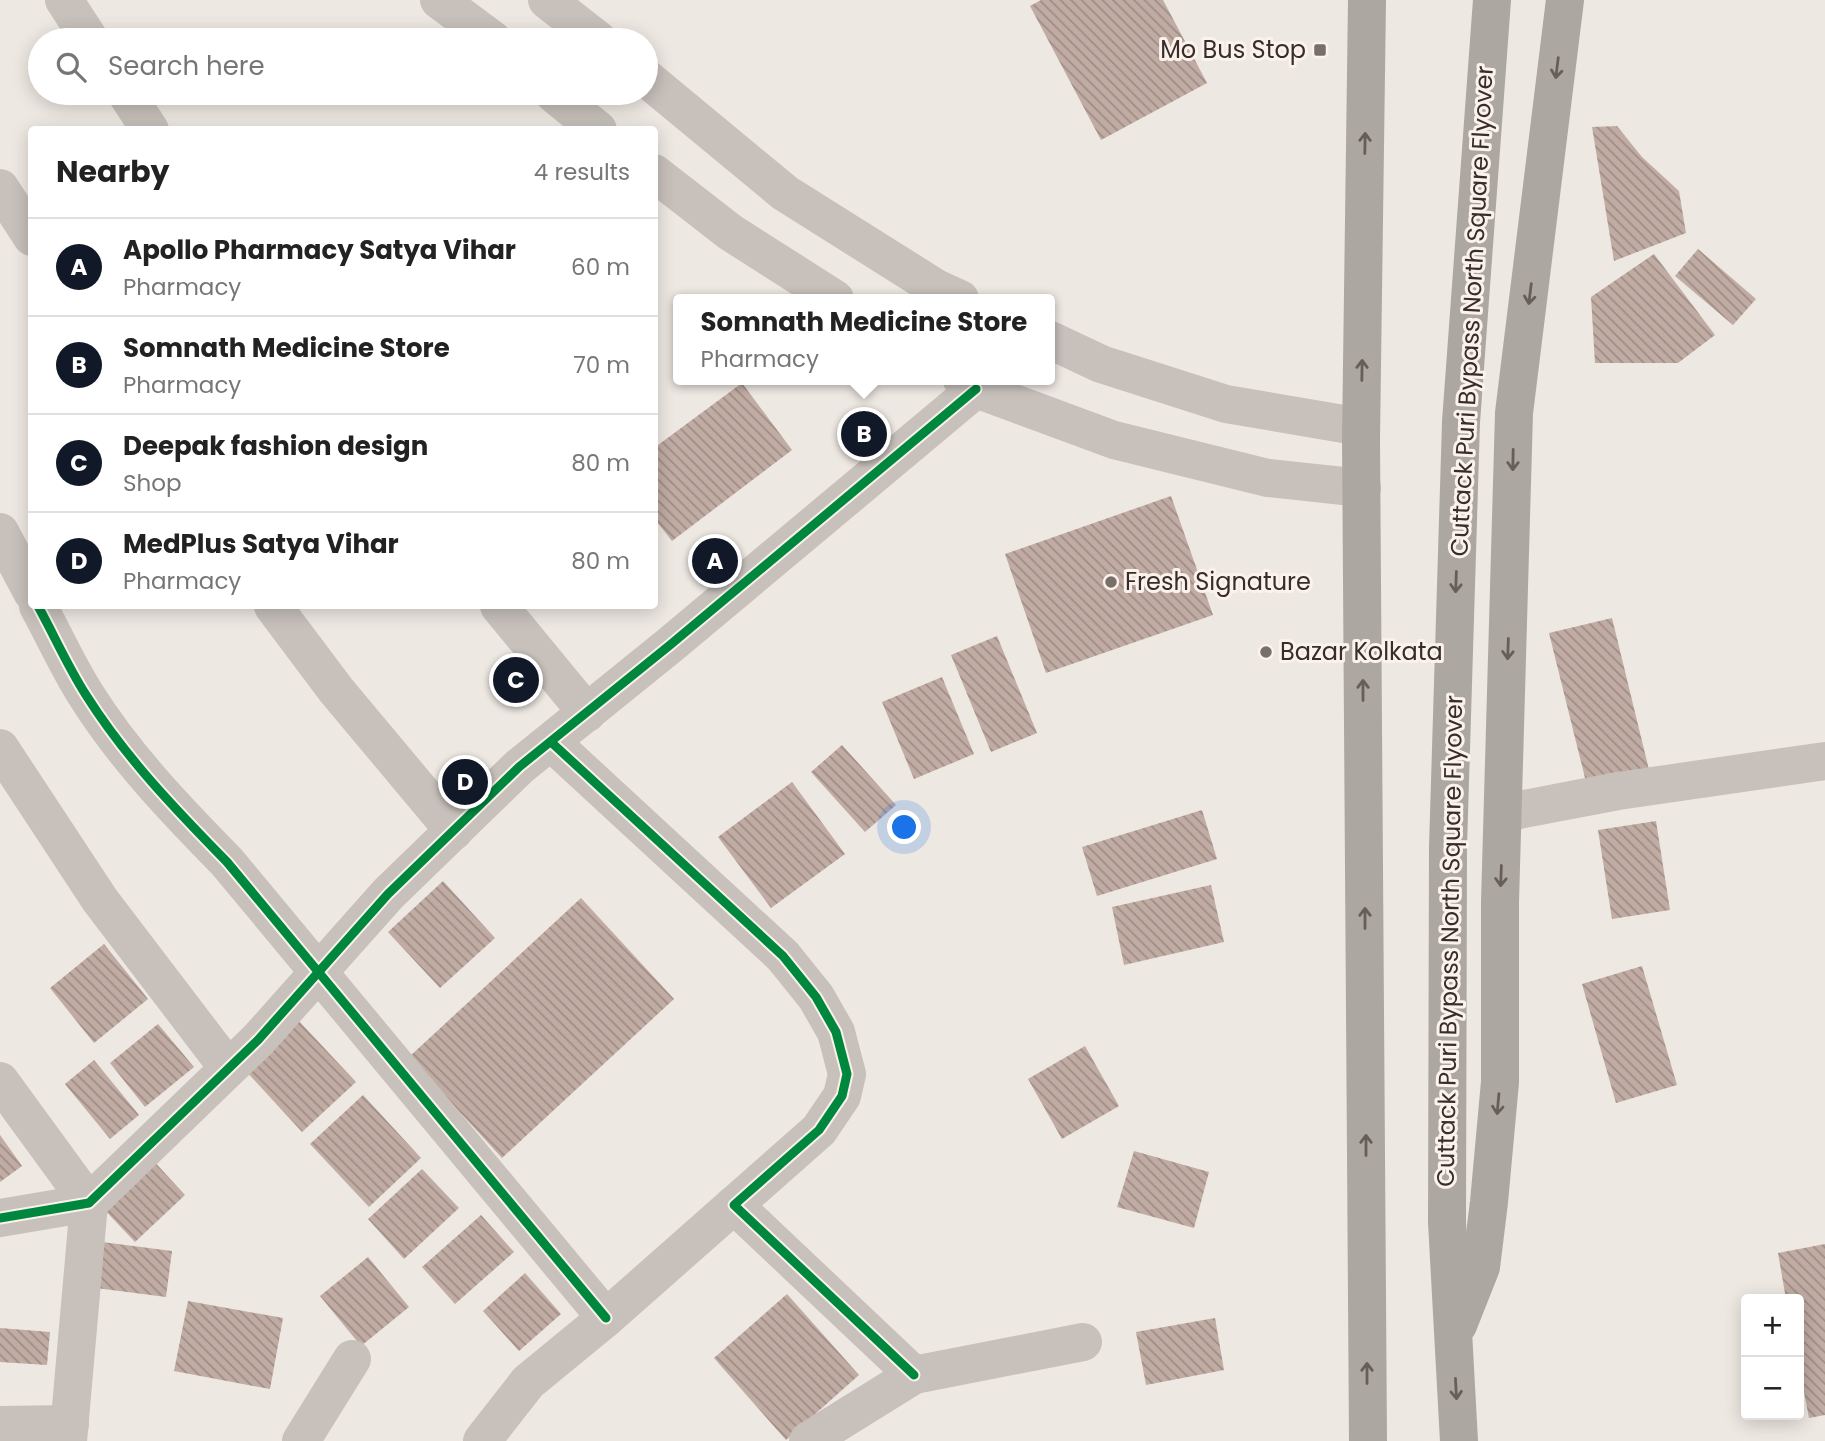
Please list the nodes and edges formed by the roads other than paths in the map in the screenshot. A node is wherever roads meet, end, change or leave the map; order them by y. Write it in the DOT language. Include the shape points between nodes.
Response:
graph roads {
  1 [pos="64,0"];
  2 [pos="439,0"];
  3 [pos="547,0"];
  4 [pos="1367,0"];
  5 [pos="1492,0"];
  6 [pos="1565,0"];
  7 [pos="82,28"];
  8 [pos="477,28"];
  9 [pos="583,28"];
  10 [pos="658,88"];
  11 [pos="134,105"];
  12 [pos="568,105"];
  13 [pos="147,126"];
  14 [pos="593,126"];
  15 [pos="658,176"];
  16 [pos="0,188"];
  17 [pos="28,231"];
  18 [pos="827,294"];
  19 [pos="949,294"];
  20 [pos="1055,343"];
  21 [pos="968,385"];
  22 [pos="972,385"];
  23 [pos="1361,433"];
  24 [pos="1362,482"];
  25 [pos="0,532"];
  26 [pos="28,584"];
  27 [pos="40,609"];
  28 [pos="275,609"];
  29 [pos="501,609"];
  30 [pos="587,713"];
  31 [pos="551,742"];
  32 [pos="0,748"];
  33 [pos="1825,761"];
  34 [pos="1503,813"];
  35 [pos="454,831"];
  36 [pos="319,971"];
  37 [pos="228,1068"];
  38 [pos="0,1080"];
  39 [pos="89,1203"];
  40 [pos="734,1205"];
  41 [pos="0,1218"];
  42 [pos="606,1318"];
  43 [pos="1453,1336"];
  44 [pos="1083,1342"];
  45 [pos="352,1359"];
  46 [pos="914,1375"];
  47 [pos="0,1425"];
  48 [pos="69,1432"];
  49 [pos="300,1441"];
  50 [pos="482,1441"];
  51 [pos="808,1441"];
  52 [pos="1368,1441"];
  53 [pos="1459,1441"];
  1 -- 7 [label="street"];
  2 -- 8 [label="street"];
  3 -- 9 [label="street"];
  23 -- 4 [label="highway, one-way"];
  5 -- 43 [label="highway, Cuttack Puri Bypass North Square Flyover, one-way" via="1461,422 1448,847 1447,1222"];
  6 -- 34 [label="highway, one-way" via="1514,413"];
  10 -- 19 [label="street" via="785,192"];
  11 -- 13 [label="street"];
  12 -- 14 [label="street"];
  15 -- 18 [label="street" via="730,232"];
  16 -- 17 [label="street"];
  20 -- 23 [label="street" via="1101,364 1227,404"];
  21 -- 30 [label="street"];
  22 -- 24 [label="street" via="1114,440 1268,478"];
  23 -- 24 [label="highway"];
  52 -- 24 [label="highway, one-way"];
  25 -- 26 [label="street"];
  27 -- 36 [label="street" via="85,694 142,772 227,862"];
  28 -- 35 [label="street"];
  29 -- 30 [label="street"];
  30 -- 31 [label="street"];
  31 -- 35 [label="street"];
  31 -- 40 [label="street" via="783,956 816,997 836,1032 847,1074 842,1096 819,1130"];
  32 -- 37 [label="street" via="100,900"];
  33 -- 34 [label="street"];
  34 -- 43 [label="highway, one-way" via="1500,1082 1489,1202 1480,1267"];
  35 -- 36 [label="street" via="388,894"];
  36 -- 37 [label="street"];
  36 -- 42 [label="street"];
  37 -- 39 [label="street"];
  38 -- 39 [label="street"];
  39 -- 41 [label="street"];
  39 -- 48 [label="street"];
  40 -- 42 [label="street"];
  40 -- 46 [label="street"];
  42 -- 50 [label="street" via="528,1382"];
  43 -- 53 [label="highway, Cuttack Puri Bypass North Square Flyover, one-way"];
  44 -- 46 [label="street"];
  45 -- 49 [label="street"];
  46 -- 51 [label="street"];
  47 -- 48 [label="street"];
}
